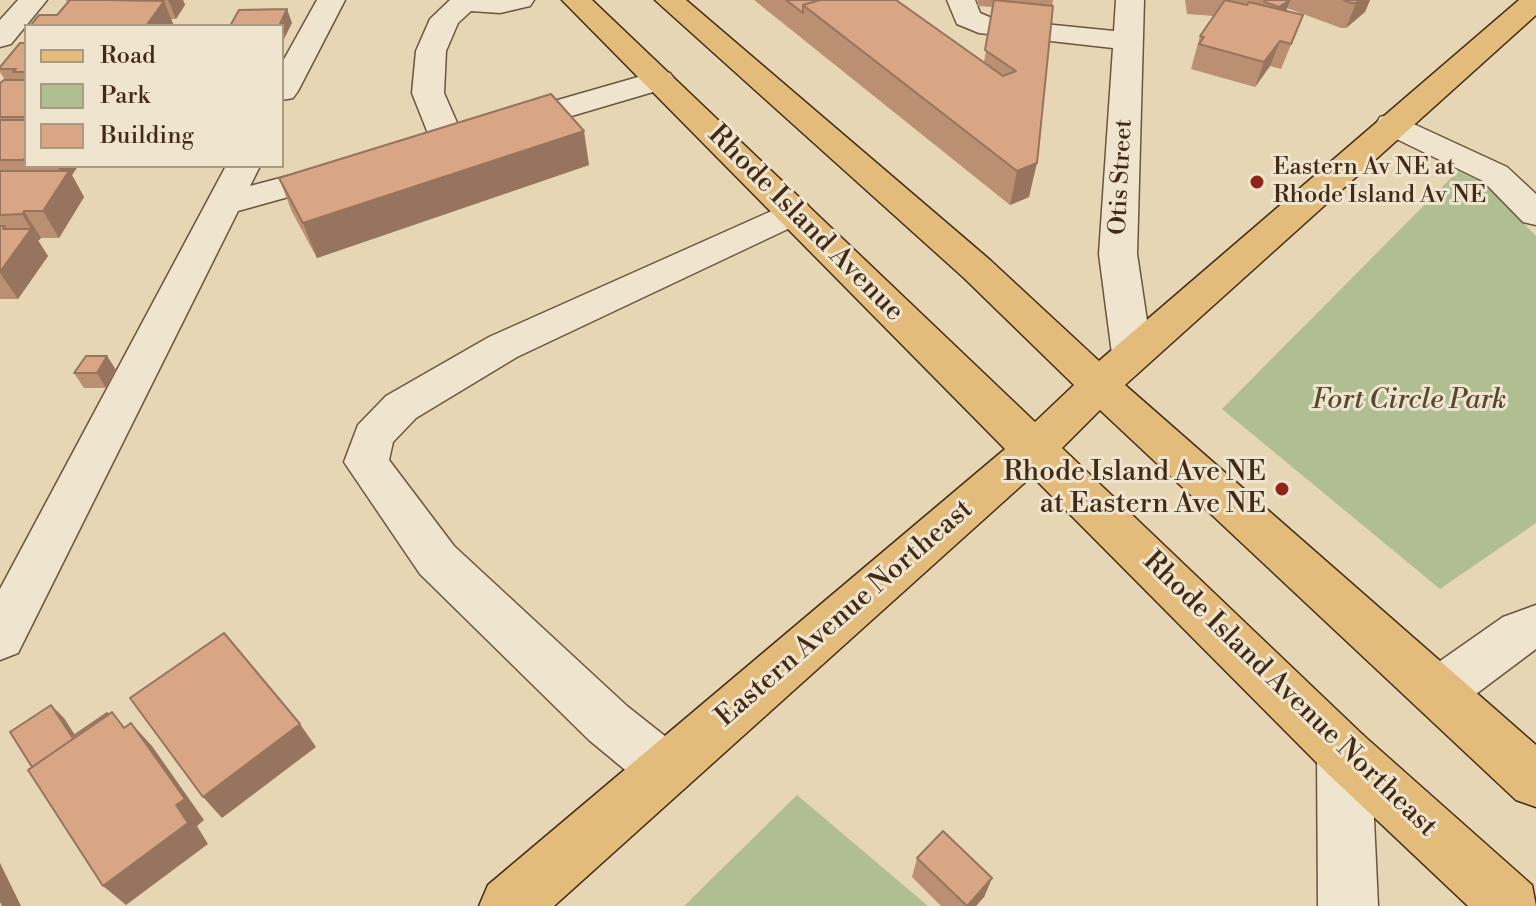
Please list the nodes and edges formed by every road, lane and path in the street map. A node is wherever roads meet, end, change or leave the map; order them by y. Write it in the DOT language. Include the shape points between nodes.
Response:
graph roads {
  1 [pos="33,0"];
  2 [pos="331,0"];
  3 [pos="467,0"];
  4 [pos="520,0"];
  5 [pos="576,0"];
  6 [pos="669,0"];
  7 [pos="961,0"];
  8 [pos="1130,0"];
  9 [pos="1536,0"];
  10 [pos="0,38"];
  11 [pos="1128,41"];
  12 [pos="659,80"];
  13 [pos="284,87"];
  14 [pos="1392,124"];
  15 [pos="373,162"];
  16 [pos="242,168"];
  17 [pos="223,204"];
  18 [pos="794,212"];
  19 [pos="1536,214"];
  20 [pos="1132,354"];
  21 [pos="1100,386"];
  22 [pos="1035,448"];
  23 [pos="1536,626"];
  24 [pos="0,638"];
  25 [pos="1438,692"];
  26 [pos="1344,753"];
  27 [pos="666,770"];
  28 [pos="1536,781"];
  29 [pos="509,906"];
  30 [pos="1348,906"];
  31 [pos="1511,906"];
  1 -- 10 [label="street"];
  2 -- 13 [label="street"];
  3 -- 4 [label="street"];
  3 -- 12 [label="street" via="445,19 431,51 433,146"];
  5 -- 12 [label="main road, Rhode Island Avenue"];
  6 -- 21 [label="main road" via="977,269"];
  7 -- 11 [label="street" via="967,18 989,27"];
  8 -- 11 [label="street, Otis Street"];
  9 -- 14 [label="main road, Eastern Avenue Northeast"];
  11 -- 20 [label="street, Otis Street" via="1118,263"];
  12 -- 18 [label="main road, Rhode Island Avenue"];
  14 -- 19 [label="street" via="1495,174"];
  14 -- 20 [label="main road, Eastern Avenue Northeast"];
  15 -- 17 [label="street"];
  16 -- 17 [label="street"];
  17 -- 24 [label="street"];
  18 -- 22 [label="main road, Rhode Island Avenue"];
  18 -- 27 [label="street" via="503,347 401,407 373,436 366,462 437,560 608,723"];
  20 -- 21 [label="main road, Eastern Avenue Northeast"];
  21 -- 22 [label="main road, Eastern Avenue Northeast"];
  21 -- 25 [label="main road"];
  22 -- 26 [label="main road, Rhode Island Avenue Northeast"];
  22 -- 27 [label="main road, Eastern Avenue Northeast"];
  23 -- 25 [label="street"];
  25 -- 28 [label="main road"];
  26 -- 30 [label="street"];
  26 -- 31 [label="main road, Rhode Island Avenue Northeast"];
  27 -- 29 [label="main road, Eastern Avenue Northeast"];
}
